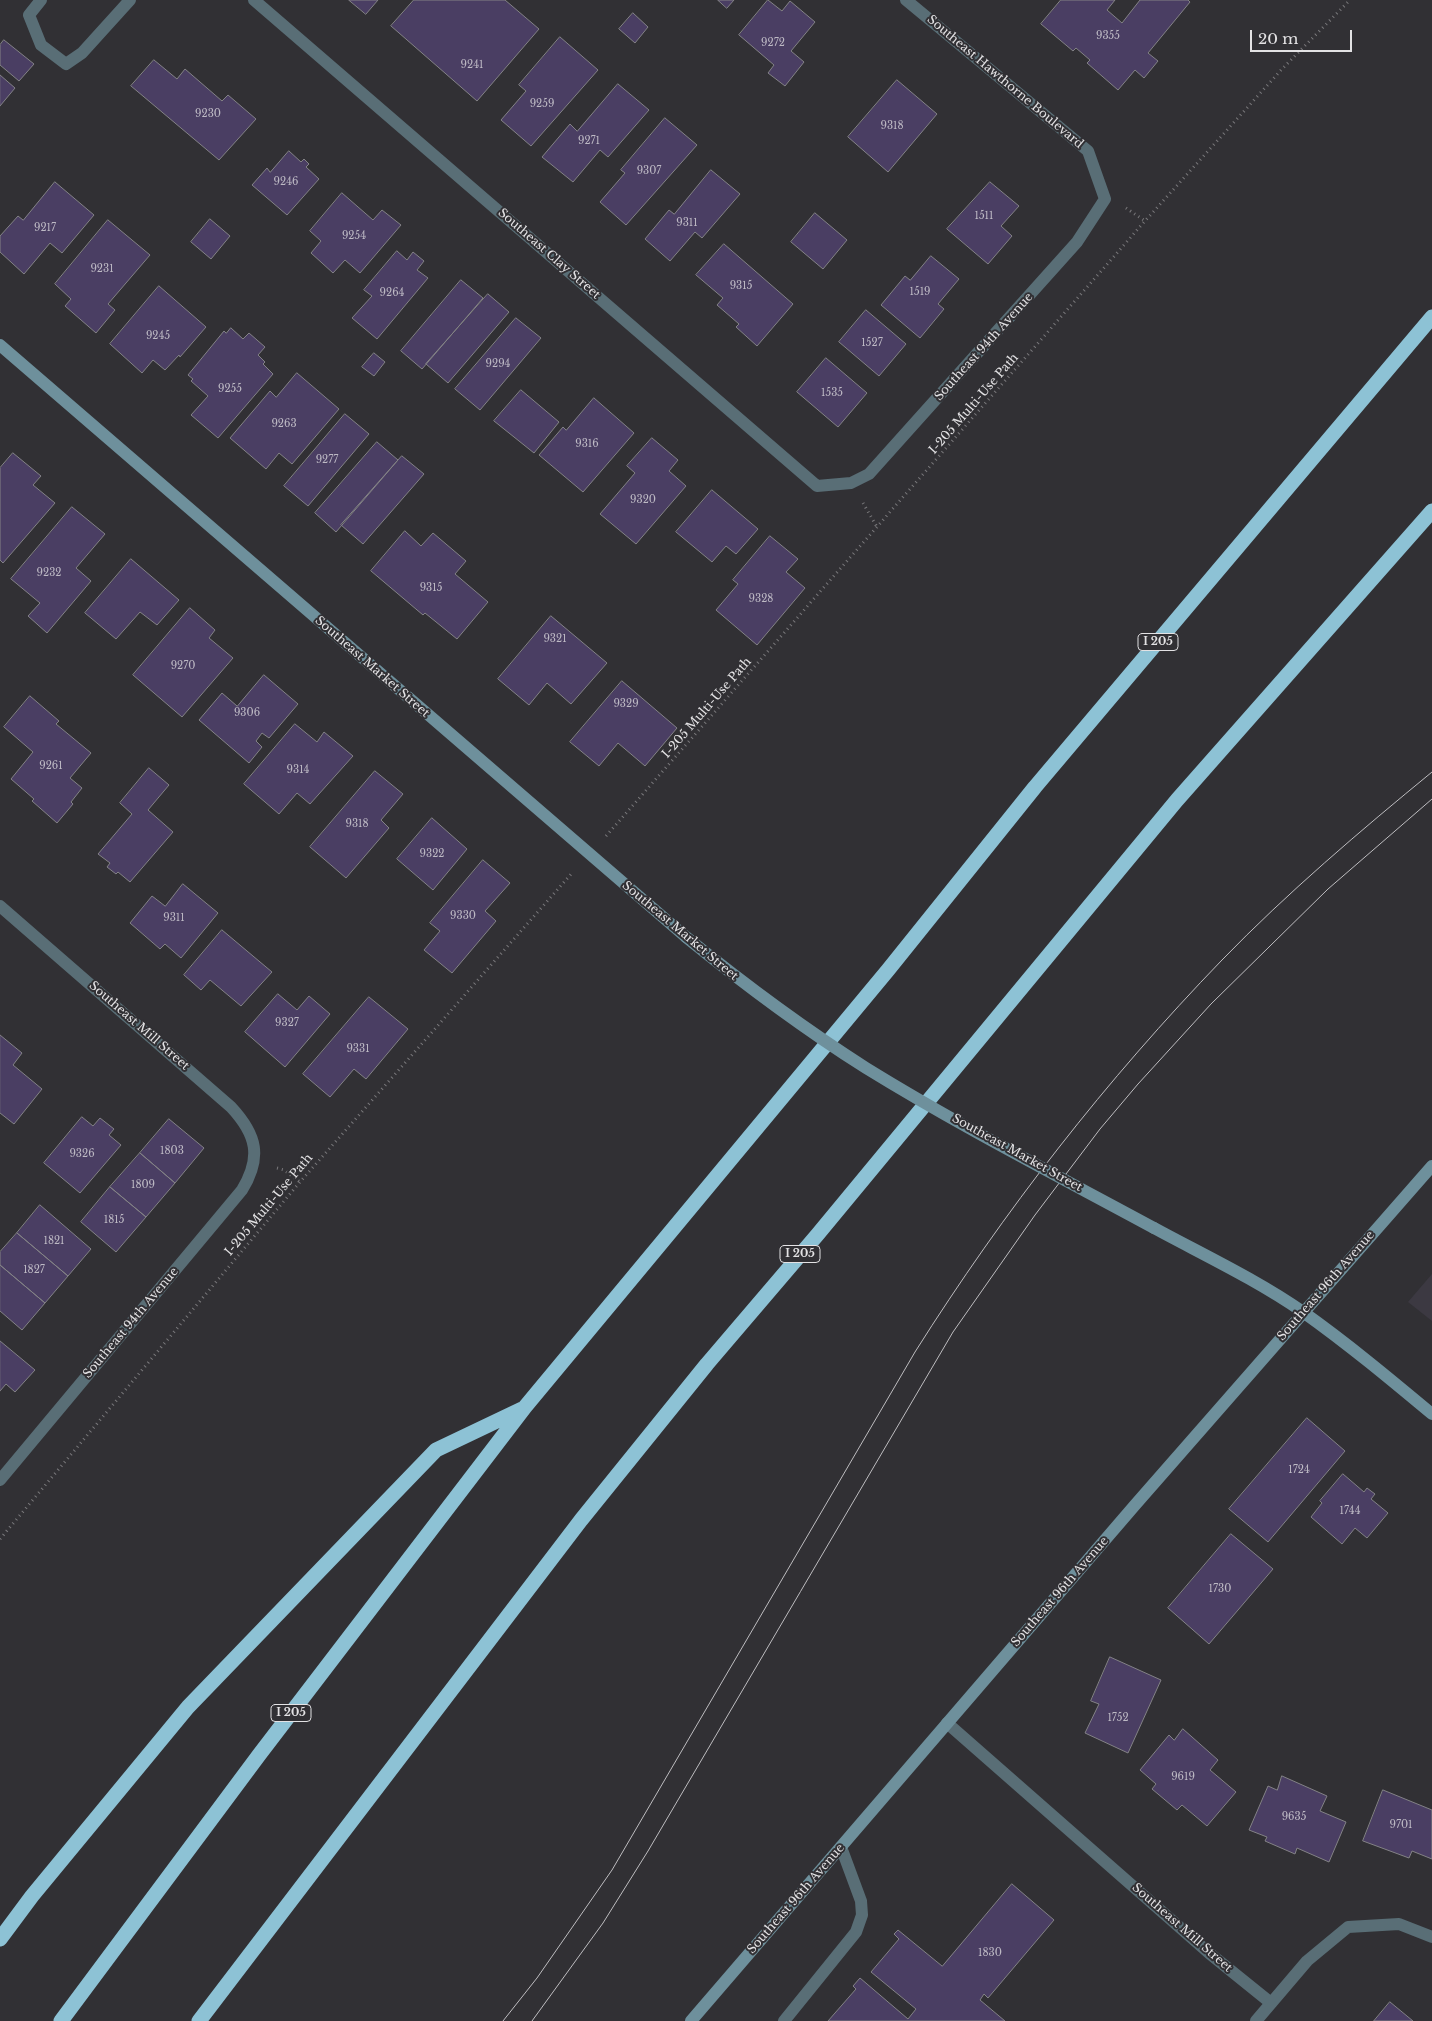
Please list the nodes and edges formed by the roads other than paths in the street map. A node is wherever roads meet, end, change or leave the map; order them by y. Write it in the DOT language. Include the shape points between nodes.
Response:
graph roads {
  1 [pos="42,0"];
  2 [pos="130,0"];
  3 [pos="254,0"];
  4 [pos="906,0"];
  5 [pos="1105,199"];
  6 [pos="1432,317"];
  7 [pos="0,345"];
  8 [pos="851,483"];
  9 [pos="1432,512"];
  10 [pos="0,906"];
  11 [pos="255,1161"];
  12 [pos="1432,1166"];
  13 [pos="1303,1312"];
  14 [pos="526,1407"];
  15 [pos="1432,1414"];
  16 [pos="0,1480"];
  17 [pos="947,1724"];
  18 [pos="841,1847"];
  19 [pos="1432,1937"];
  20 [pos="0,1939"];
  21 [pos="1271,2003"];
  22 [pos="61,2021"];
  23 [pos="200,2021"];
  24 [pos="693,2021"];
  25 [pos="784,2021"];
  26 [pos="1256,2021"];
  1 -- 2 [label="street" via="29,15 41,45 66,64 82,53"];
  3 -- 8 [label="street, Southeast Clay Street" via="817,486"];
  4 -- 5 [label="street, Southeast Hawthorne Boulevard" via="1088,152"];
  5 -- 8 [label="street, Southeast 94th Avenue" via="1077,242 869,474"];
  6 -- 14 [label="highway, I 205" via="1035,787 888,970"];
  7 -- 13 [label="street, Southeast Market Street, bridge" via="686,937 770,1004 926,1104 1238,1272"];
  9 -- 23 [label="highway, I 205" via="1177,800 707,1364 581,1520"];
  10 -- 11 [label="street, Southeast Mill Street" via="231,1107 248,1127"];
  11 -- 16 [label="street, Southeast 94th Avenue" via="242,1190"];
  12 -- 13 [label="street, Southeast 96th Avenue"];
  13 -- 15 [label="street, Southeast Market Street"];
  13 -- 17 [label="street, Southeast 96th Avenue"];
  14 -- 20 [label="highway" via="436,1450 188,1707"];
  14 -- 22 [label="highway, I 205" via="259,1755"];
  17 -- 18 [label="street, Southeast 96th Avenue"];
  17 -- 21 [label="street, Southeast Mill Street" via="1209,1953"];
  18 -- 24 [label="street, Southeast 96th Avenue"];
  18 -- 25 [label="street" via="861,1901 862,1914 856,1932"];
  19 -- 21 [label="street" via="1399,1924 1348,1927 1307,1960"];
  21 -- 26 [label="street"];
}
